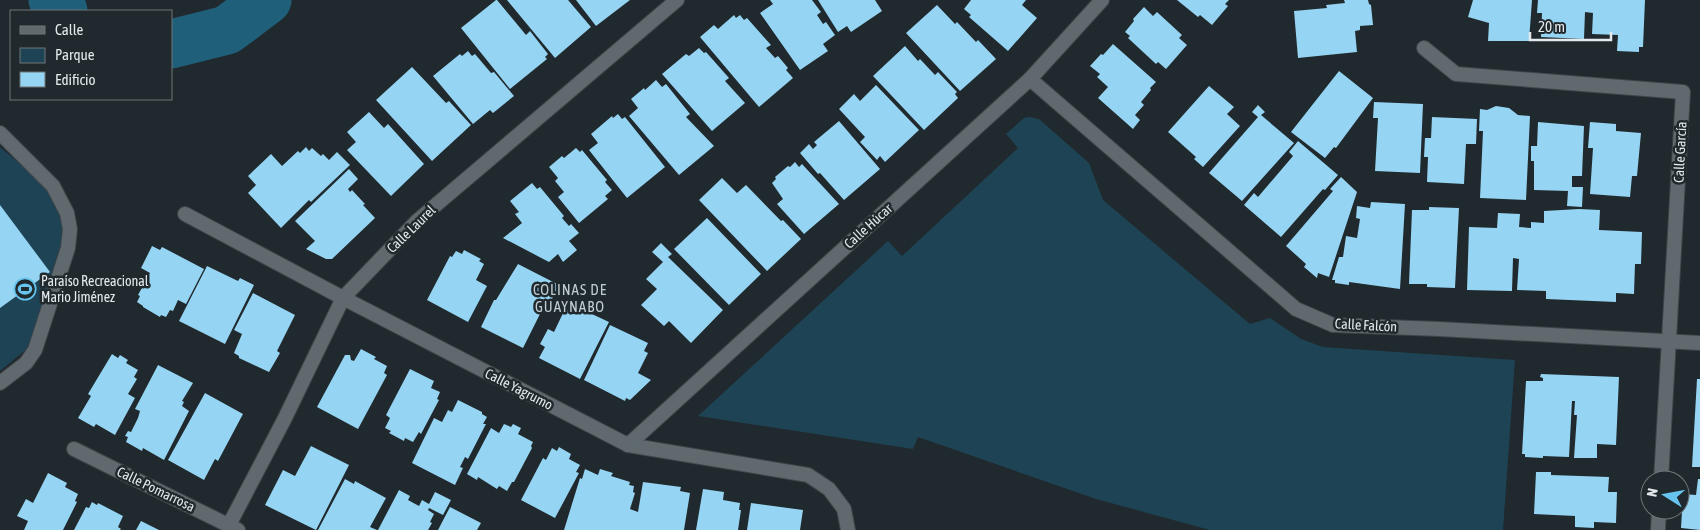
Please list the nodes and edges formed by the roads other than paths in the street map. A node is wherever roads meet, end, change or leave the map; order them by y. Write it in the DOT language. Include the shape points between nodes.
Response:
graph roads {
  1 [pos="677,0"];
  2 [pos="1102,0"];
  3 [pos="1424,48"];
  4 [pos="1030,79"];
  5 [pos="0,132"];
  6 [pos="185,214"];
  7 [pos="343,298"];
  8 [pos="1669,342"];
  9 [pos="1700,343"];
  10 [pos="0,383"];
  11 [pos="628,445"];
  12 [pos="74,449"];
  13 [pos="1662,470"];
  14 [pos="234,528"];
  15 [pos="848,530"];
  1 -- 7 [label="street, Calle Laurel" via="417,221"];
  2 -- 4 [label="street, Calle Húcar"];
  3 -- 8 [label="street, Calle García" via="1456,74 1683,92"];
  4 -- 8 [label="street, Calle Falcón" via="1296,309 1332,325"];
  4 -- 11 [label="street, Calle Húcar"];
  5 -- 10 [label="street" via="54,186 67,213 70,230 68,248 35,350 26,363"];
  6 -- 7 [label="street, Calle Yagrumo"];
  7 -- 11 [label="street, Calle Yagrumo"];
  7 -- 14 [label="street, Calle Laurel"];
  8 -- 9 [label="street, Calle Falcón"];
  8 -- 13 [label="street, Calle García"];
  11 -- 15 [label="street, Calle Yagrumo" via="808,475 829,489 844,509"];
  12 -- 14 [label="street, Calle Pomarrosa"];
}
